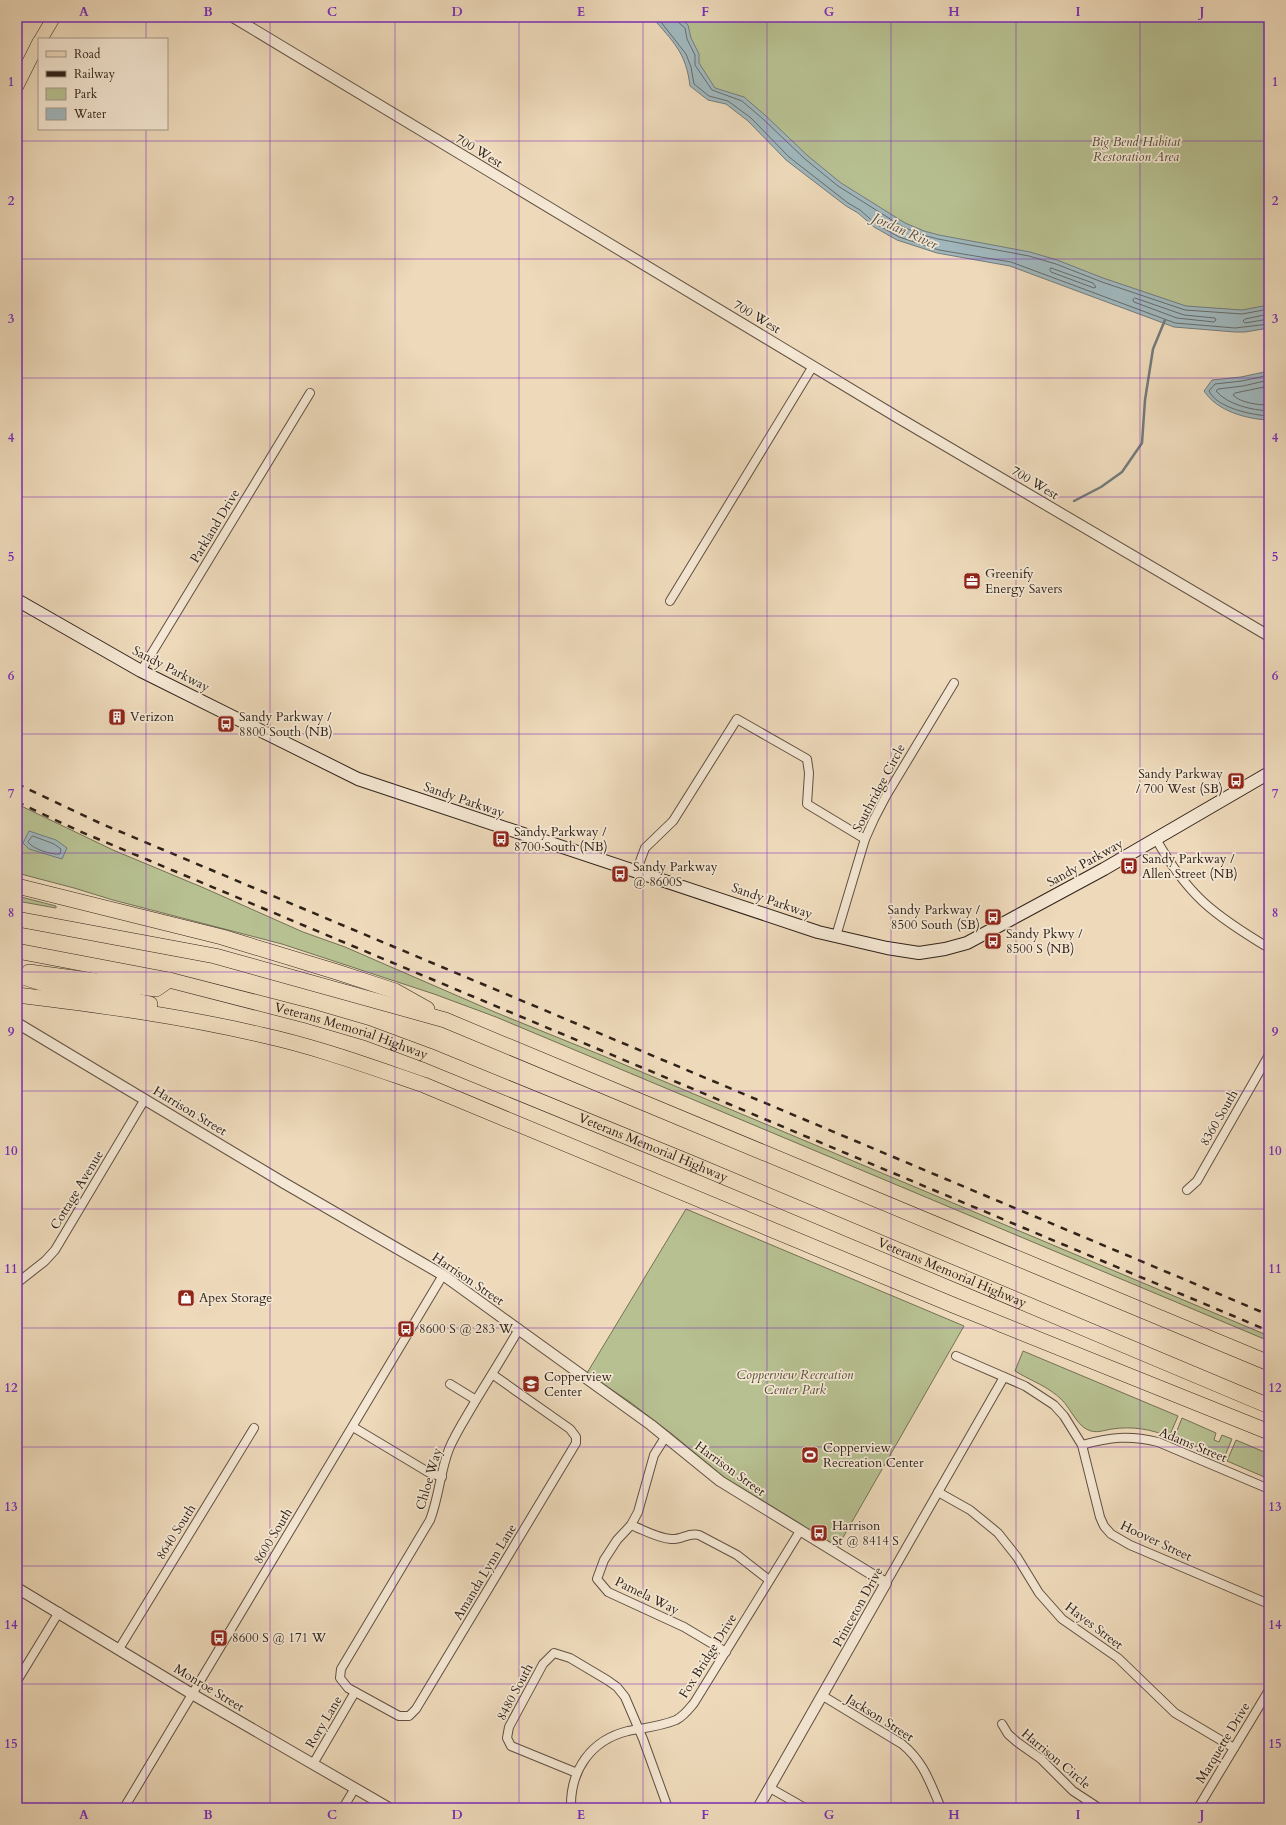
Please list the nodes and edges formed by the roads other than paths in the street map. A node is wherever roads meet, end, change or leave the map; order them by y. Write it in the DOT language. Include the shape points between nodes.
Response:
graph roads {
  1 [pos="54,17"];
  2 [pos="233,17"];
  3 [pos="42,38"];
  4 [pos="38,44"];
  5 [pos="17,86"];
  6 [pos="813,366"];
  7 [pos="310,393"];
  8 [pos="17,600"];
  9 [pos="670,602"];
  10 [pos="1269,636"];
  11 [pos="141,671"];
  12 [pos="954,683"];
  13 [pos="1269,773"];
  14 [pos="865,839"];
  15 [pos="1156,840"];
  16 [pos="636,872"];
  17 [pos="17,886"];
  18 [pos="17,919"];
  19 [pos="836,936"];
  20 [pos="1269,948"];
  21 [pos="17,951"];
  22 [pos="17,970"];
  23 [pos="17,975"];
  24 [pos="169,980"];
  25 [pos="17,995"];
  26 [pos="445,1020"];
  27 [pos="17,1023"];
  28 [pos="299,1044"];
  29 [pos="1269,1056"];
  30 [pos="145,1099"];
  31 [pos="1187,1190"];
  32 [pos="443,1276"];
  33 [pos="17,1283"];
  34 [pos="519,1329"];
  35 [pos="956,1356"];
  36 [pos="1269,1363"];
  37 [pos="492,1374"];
  38 [pos="1004,1377"];
  39 [pos="450,1384"];
  40 [pos="476,1400"];
  41 [pos="1269,1406"];
  42 [pos="353,1427"];
  43 [pos="254,1428"];
  44 [pos="1269,1432"];
  45 [pos="666,1436"];
  46 [pos="1082,1445"];
  47 [pos="442,1477"];
  48 [pos="1269,1489"];
  49 [pos="938,1492"];
  50 [pos="631,1525"];
  51 [pos="800,1531"];
  52 [pos="769,1580"];
  53 [pos="886,1583"];
  54 [pos="17,1588"];
  55 [pos="1269,1604"];
  56 [pos="59,1612"];
  57 [pos="119,1649"];
  58 [pos="726,1652"];
  59 [pos="17,1681"];
  60 [pos="1269,1690"];
  61 [pos="356,1692"];
  62 [pos="192,1694"];
  63 [pos="822,1696"];
  64 [pos="1002,1724"];
  65 [pos="639,1729"];
  66 [pos="1234,1748"];
  67 [pos="313,1764"];
  68 [pos="576,1773"];
  69 [pos="355,1788"];
  70 [pos="770,1788"];
  71 [pos="124,1808"];
  72 [pos="343,1808"];
  73 [pos="390,1808"];
  74 [pos="571,1808"];
  75 [pos="668,1808"];
  76 [pos="758,1808"];
  77 [pos="805,1808"];
  78 [pos="941,1808"];
  79 [pos="1099,1808"];
  80 [pos="1198,1808"];
  1 -- 3 [label="main road"];
  2 -- 6 [label="street, 700 West"];
  4 -- 5 [label="main road"];
  6 -- 9 [label="street"];
  6 -- 10 [label="street, 700 West"];
  7 -- 11 [label="street, Parkland Drive"];
  8 -- 11 [label="main road, Sandy Parkway"];
  11 -- 16 [label="main road, Sandy Parkway" via="358,779"];
  12 -- 14 [label="street, Southridge Circle" via="886,796"];
  13 -- 15 [label="main road, Sandy Parkway"];
  14 -- 16 [label="street" via="807,804 810,773 807,759 737,719 673,821 645,848"];
  14 -- 19 [label="street, Southridge Circle"];
  15 -- 19 [label="main road, Sandy Parkway" via="967,943 919,953"];
  15 -- 20 [label="street" via="1178,876 1199,899 1224,920"];
  16 -- 19 [label="main road, Sandy Parkway"];
  17 -- 26 [label="highway" via="222,937 337,972 395,991"];
  18 -- 26 [label="highway" via="215,956"];
  21 -- 24 [label="highway, Veterans Memorial Highway"];
  22 -- 24 [label="highway" via="156,989"];
  23 -- 28 [label="highway" via="48,985 96,992 279,1034"];
  24 -- 41 [label="highway, Veterans Memorial Highway" via="309,1016 429,1056 692,1163"];
  25 -- 28 [label="highway" via="142,1012"];
  26 -- 36 [label="highway"];
  27 -- 30 [label="street, Harrison Street"];
  28 -- 44 [label="highway" via="424,1084 953,1305"];
  29 -- 31 [label="street, 8360 South" via="1197,1181"];
  30 -- 32 [label="street, Harrison Street"];
  30 -- 33 [label="street, Cottage Avenue" via="55,1250"];
  32 -- 34 [label="street, Harrison Street"];
  32 -- 42 [label="street, 8600 South"];
  34 -- 37 [label="street, Chloe Way"];
  34 -- 45 [label="street, Harrison Street"];
  35 -- 38 [label="street, Hoover Street"];
  37 -- 40 [label="street, Chloe Way"];
  37 -- 61 [label="street, Amanda Lynn Lane" via="570,1429 576,1437 574,1448 420,1702 409,1716 399,1716"];
  38 -- 46 [label="street, Hoover Street" via="1025,1386 1054,1405"];
  38 -- 49 [label="street, Princeton Drive"];
  39 -- 40 [label="street"];
  40 -- 47 [label="street, Chloe Way" via="453,1440"];
  42 -- 47 [label="street" via="428,1472"];
  42 -- 62 [label="street, 8600 South"];
  43 -- 57 [label="street, 8640 South"];
  45 -- 50 [label="street, Pamela Way" via="654,1455 638,1512"];
  45 -- 51 [label="street, Harrison Street" via="720,1481"];
  46 -- 48 [label="street, Adams Street" via="1111,1438 1147,1439"];
  46 -- 55 [label="street, Hoover Street" via="1100,1516 1111,1534 1130,1545"];
  47 -- 61 [label="street, Chloe Way" via="430,1520 341,1669 340,1678 343,1683"];
  49 -- 53 [label="street, Princeton Drive"];
  49 -- 66 [label="street, Hayes Street" via="970,1510 998,1532 1039,1593 1062,1619 1118,1658 1175,1712"];
  50 -- 52 [label="street" via="671,1539 693,1533 699,1535 737,1555"];
  50 -- 58 [label="street, Pamela Way" via="604,1560 597,1578 602,1586 608,1592 684,1627"];
  51 -- 52 [label="street, Fox Bridge Drive"];
  51 -- 53 [label="street, Harrison Street"];
  52 -- 58 [label="street, Fox Bridge Drive"];
  53 -- 63 [label="street, Princeton Drive"];
  54 -- 56 [label="street, Monroe Street"];
  56 -- 57 [label="street, Monroe Street"];
  56 -- 59 [label="street"];
  57 -- 62 [label="street, Monroe Street"];
  58 -- 65 [label="street, Fox Bridge Drive" via="686,1713 677,1720"];
  60 -- 66 [label="street, Marquette Drive"];
  61 -- 67 [label="street, Rory Lane"];
  62 -- 67 [label="street, Monroe Street"];
  62 -- 71 [label="street, 8600 South"];
  63 -- 70 [label="street, Princeton Drive"];
  63 -- 78 [label="street, Jackson Street" via="902,1744 912,1753 926,1773"];
  64 -- 79 [label="street, Harrison Circle" via="1008,1734 1041,1759 1073,1791"];
  65 -- 68 [label="street, Fox Bridge Drive" via="604,1740 587,1755"];
  65 -- 68 [label="street, 8480 South" via="617,1687 570,1658 554,1653 543,1664 509,1727 506,1738 511,1746"];
  65 -- 75 [label="street"];
  66 -- 80 [label="street, Marquette Drive"];
  67 -- 69 [label="street, Monroe Street"];
  68 -- 74 [label="street, Fox Bridge Drive"];
  69 -- 72 [label="street"];
  69 -- 73 [label="street, Monroe Street"];
  70 -- 76 [label="street, Princeton Drive"];
  70 -- 77 [label="street"];
}
